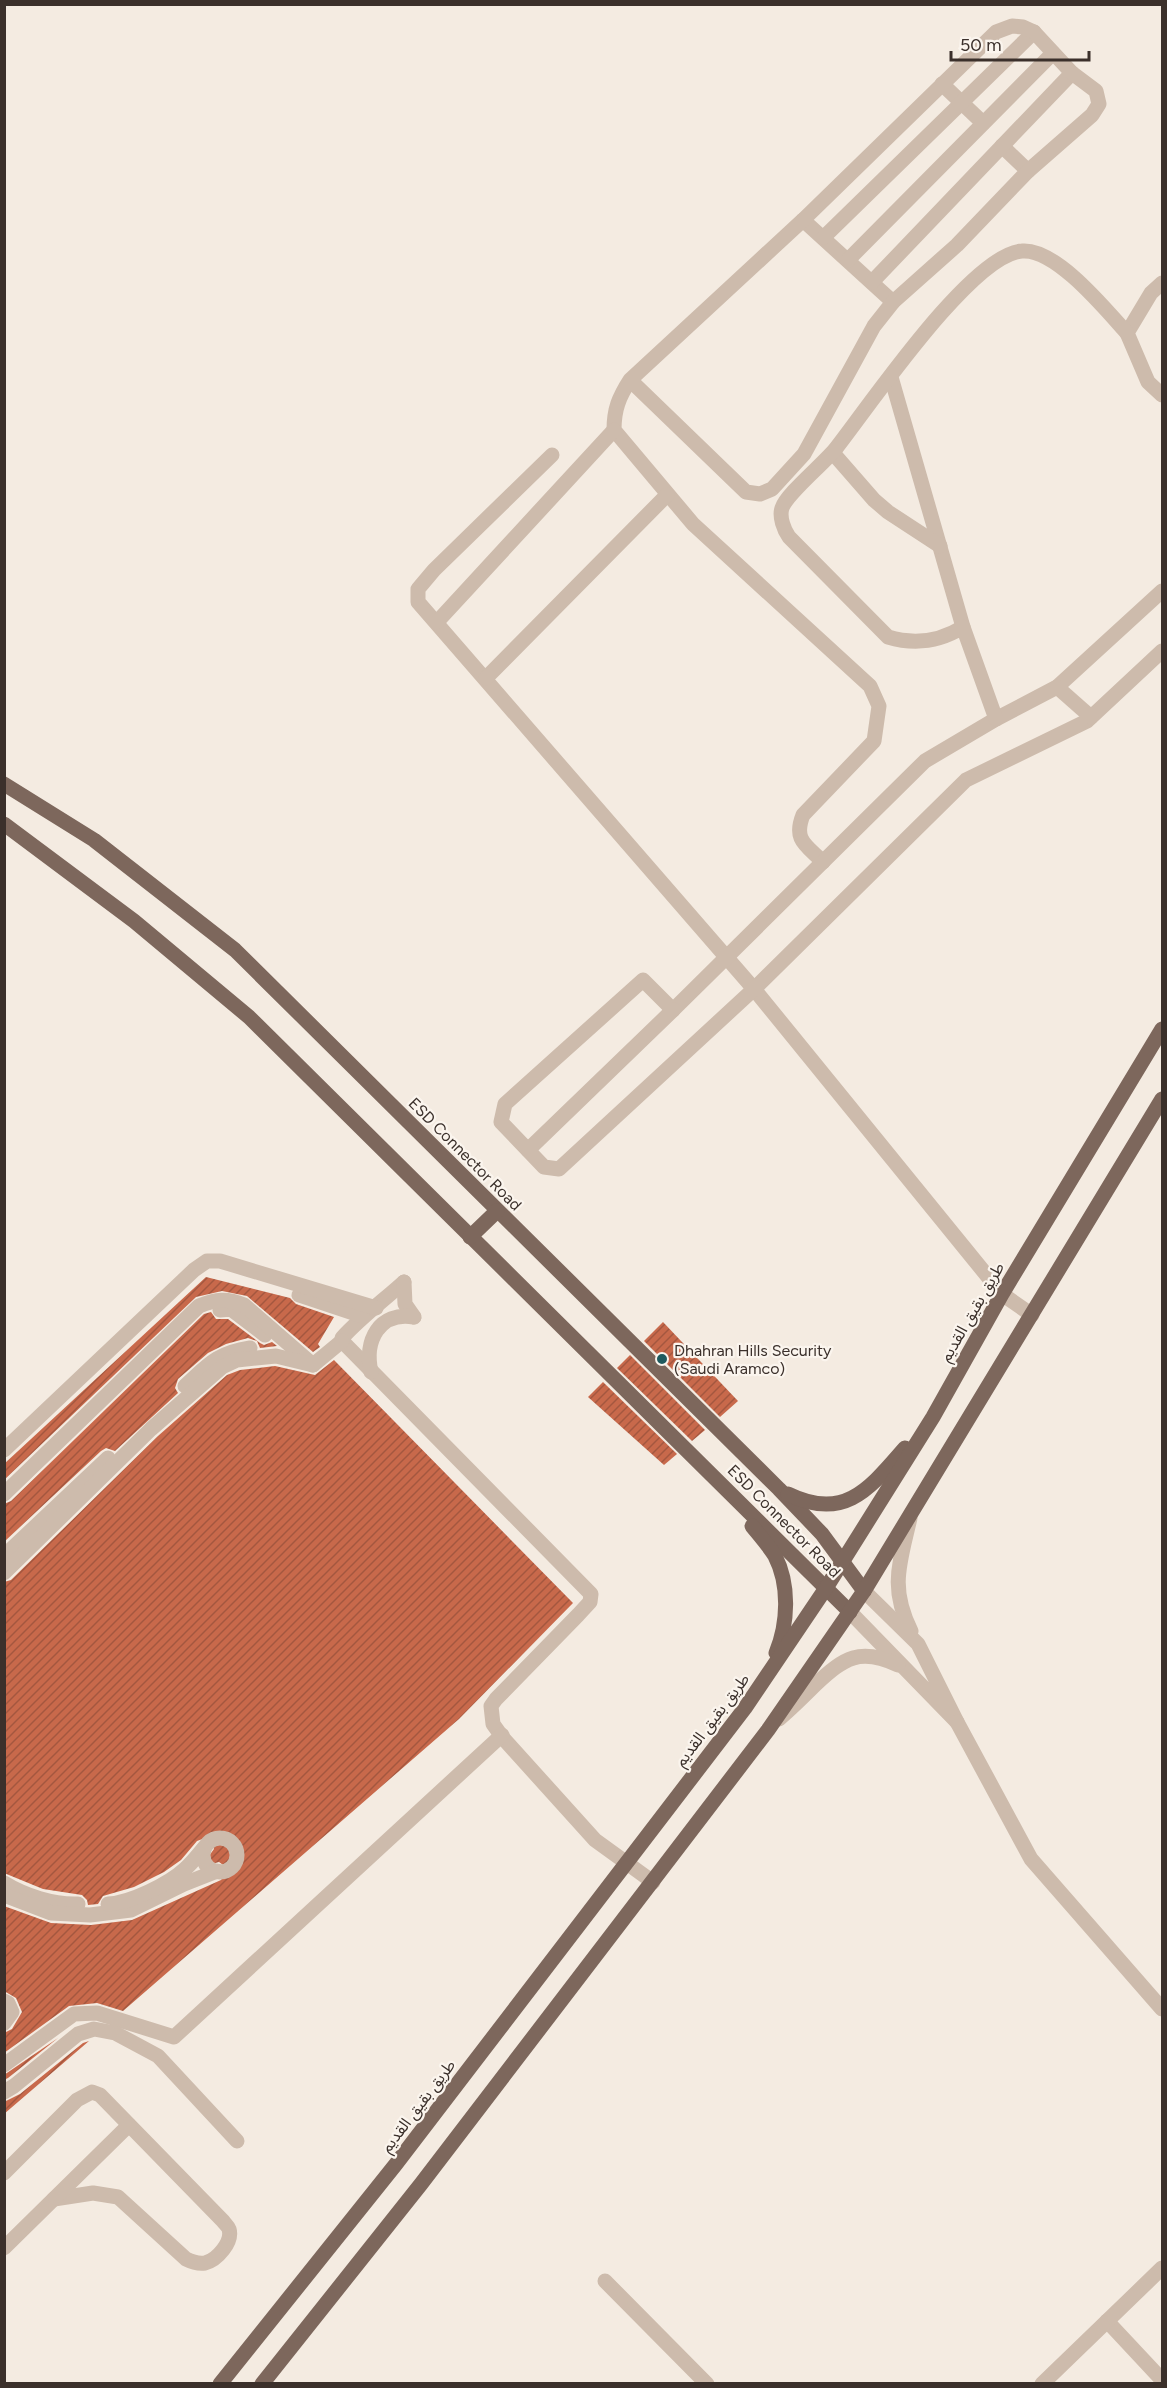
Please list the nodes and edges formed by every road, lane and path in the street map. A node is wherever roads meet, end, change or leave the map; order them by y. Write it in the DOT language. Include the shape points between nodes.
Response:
graph roads {
  1 [pos="1034,32"];
  2 [pos="1053,53"];
  3 [pos="1072,73"];
  4 [pos="942,84"];
  5 [pos="960,103"];
  6 [pos="983,123"];
  7 [pos="1002,146"];
  8 [pos="1028,171"];
  9 [pos="803,220"];
  10 [pos="824,237"];
  11 [pos="848,260"];
  12 [pos="872,282"];
  13 [pos="1162,283"];
  14 [pos="893,302"];
  15 [pos="1127,333"];
  16 [pos="891,377"];
  17 [pos="630,380"];
  18 [pos="1162,395"];
  19 [pos="614,430"];
  20 [pos="833,453"];
  21 [pos="552,454"];
  22 [pos="667,495"];
  23 [pos="940,546"];
  24 [pos="1162,591"];
  25 [pos="437,622"];
  26 [pos="963,627"];
  27 [pos="1162,651"];
  28 [pos="486,678"];
  29 [pos="1057,687"];
  30 [pos="1091,717"];
  31 [pos="996,719"];
  32 [pos="4,784"];
  33 [pos="4,824"];
  34 [pos="823,862"];
  35 [pos="727,958"];
  36 [pos="754,989"];
  37 [pos="673,1010"];
  38 [pos="1162,1029"];
  39 [pos="1162,1099"];
  40 [pos="528,1150"];
  41 [pos="497,1211"];
  42 [pos="470,1236"];
  43 [pos="1002,1294"];
  44 [pos="376,1308"];
  45 [pos="1032,1315"];
  46 [pos="362,1316"];
  47 [pos="342,1341"];
  48 [pos="283,1348"];
  49 [pos="313,1365"];
  50 [pos="371,1372"];
  51 [pos="933,1417"];
  52 [pos="4,1450"];
  53 [pos="4,1463"];
  54 [pos="726,1489"];
  55 [pos="779,1489"];
  56 [pos="4,1494"];
  57 [pos="4,1506"];
  58 [pos="911,1514"];
  59 [pos="4,1556"];
  60 [pos="842,1562"];
  61 [pos="4,1573"];
  62 [pos="826,1588"];
  63 [pos="864,1591"];
  64 [pos="850,1612"];
  65 [pos="918,1644"];
  66 [pos="905,1669"];
  67 [pos="764,1679"];
  68 [pos="957,1722"];
  69 [pos="768,1730"];
  70 [pos="502,1735"];
  71 [pos="204,1848"];
  72 [pos="626,1863"];
  73 [pos="217,1872"];
  74 [pos="653,1882"];
  75 [pos="4,1883"];
  76 [pos="4,1895"];
  77 [pos="4,2001"];
  78 [pos="1162,2009"];
  79 [pos="4,2023"];
  80 [pos="4,2065"];
  81 [pos="4,2092"];
  82 [pos="129,2125"];
  83 [pos="237,2141"];
  84 [pos="4,2173"];
  85 [pos="54,2199"];
  86 [pos="4,2248"];
  87 [pos="1162,2268"];
  88 [pos="606,2281"];
  89 [pos="1107,2321"];
  90 [pos="1162,2380"];
  91 [pos="220,2384"];
  92 [pos="262,2384"];
  93 [pos="707,2384"];
  94 [pos="1042,2384"];
  1 -- 2 [label="street"];
  1 -- 4 [label="street" via="1012,26 996,32"];
  1 -- 5 [label="street"];
  2 -- 3 [label="street"];
  2 -- 6 [label="street"];
  3 -- 7 [label="street"];
  3 -- 8 [label="street" via="1096,91 1099,104 1092,115"];
  4 -- 5 [label="street"];
  4 -- 9 [label="street"];
  5 -- 6 [label="street"];
  5 -- 10 [label="street"];
  6 -- 11 [label="street"];
  7 -- 8 [label="street"];
  7 -- 12 [label="street"];
  8 -- 14 [label="street" via="957,245"];
  9 -- 10 [label="street"];
  9 -- 17 [label="street"];
  10 -- 11 [label="street"];
  11 -- 12 [label="street"];
  12 -- 14 [label="street"];
  13 -- 15 [label="street"];
  14 -- 17 [label="street" via="874,326 804,454 772,489 760,494 746,492"];
  15 -- 16 [label="street" via="1066,270 1039,254 1022,251 1001,258 981,272 930,325"];
  15 -- 18 [label="street" via="1148,382"];
  16 -- 20 [label="street"];
  16 -- 23 [label="street"];
  17 -- 19 [label="street" via="618,399"];
  19 -- 22 [label="street"];
  19 -- 25 [label="street"];
  20 -- 23 [label="street" via="874,500"];
  20 -- 26 [label="street" via="782,508 789,537 888,637 903,642 933,640"];
  21 -- 25 [label="street" via="418,589 418,602"];
  22 -- 28 [label="street"];
  22 -- 34 [label="street" via="693,524 870,686 879,706 874,741 803,815 798,827 799,838"];
  23 -- 26 [label="street"];
  24 -- 29 [label="street"];
  25 -- 28 [label="street"];
  26 -- 31 [label="street"];
  27 -- 30 [label="street"];
  28 -- 35 [label="street"];
  29 -- 30 [label="street"];
  29 -- 31 [label="street"];
  30 -- 36 [label="street" via="966,780"];
  31 -- 34 [label="street" via="925,761"];
  32 -- 41 [label="main road, ESD Connector Road" via="94,840 235,950"];
  33 -- 42 [label="main road, ESD Connector Road" via="134,921 249,1017"];
  34 -- 35 [label="street"];
  35 -- 36 [label="street"];
  35 -- 37 [label="street"];
  36 -- 40 [label="street" via="559,1169 544,1167"];
  36 -- 43 [label="street"];
  37 -- 40 [label="street"];
  37 -- 40 [label="street" via="643,980 505,1104 501,1122"];
  38 -- 43 [label="main road, طريق بقيق القديم"];
  39 -- 45 [label="main road"];
  41 -- 42 [label="main road"];
  41 -- 55 [label="main road, ESD Connector Road"];
  42 -- 54 [label="main road, ESD Connector Road"];
  43 -- 45 [label="street"];
  43 -- 51 [label="main road, طريق بقيق القديم"];
  44 -- 46 [label="street"];
  44 -- 50 [label="street" via="404,1282 405,1304 414,1317 397,1317 372,1335"];
  44 -- 52 [label="street" via="220,1261 207,1261"];
  45 -- 58 [label="main road"];
  46 -- 47 [label="street"];
  46 -- 53 [label="street" via="220,1267 207,1268"];
  47 -- 49 [label="street"];
  47 -- 50 [label="street"];
  48 -- 49 [label="street"];
  48 -- 57 [label="street" via="231,1309 214,1310 202,1316"];
  48 -- 59 [label="street" via="231,1351 214,1359"];
  49 -- 56 [label="street" via="244,1305 214,1300 199,1306"];
  49 -- 61 [label="street" via="276,1356 237,1360 222,1367 151,1429"];
  50 -- 70 [label="street" via="591,1594 590,1602 491,1706 493,1724"];
  51 -- 55 [label="main road" via="858,1497 825,1505 806,1503"];
  51 -- 60 [label="main road, طريق بقيق القديم"];
  54 -- 62 [label="main road, ESD Connector Road"];
  54 -- 67 [label="main road" via="775,1557 785,1595 778,1647"];
  55 -- 60 [label="main road, ESD Connector Road" via="822,1534"];
  58 -- 63 [label="main road"];
  58 -- 65 [label="street" via="897,1583 902,1612"];
  60 -- 62 [label="main road, طريق بقيق القديم"];
  60 -- 63 [label="main road, ESD Connector Road"];
  62 -- 64 [label="main road, ESD Connector Road"];
  62 -- 67 [label="main road, طريق بقيق القديم"];
  63 -- 64 [label="main road"];
  63 -- 65 [label="street"];
  64 -- 66 [label="street"];
  64 -- 69 [label="main road"];
  65 -- 68 [label="street"];
  66 -- 68 [label="street"];
  66 -- 69 [label="street" via="877,1656 851,1658 838,1664"];
  67 -- 72 [label="main road, طريق بقيق القديم"];
  68 -- 78 [label="street" via="1031,1859"];
  69 -- 74 [label="main road"];
  70 -- 72 [label="street" via="595,1840"];
  70 -- 80 [label="street" via="174,2037 97,2013 74,2014"];
  71 -- 73 [label="street" via="208,1869"];
  71 -- 73 [label="street" via="208,1842 223,1837 235,1846 238,1853 232,1867"];
  71 -- 75 [label="street" via="184,1870 166,1882 113,1904 65,1905"];
  72 -- 74 [label="street"];
  72 -- 91 [label="main road, طريق بقيق القديم" via="396,2164"];
  73 -- 76 [label="street" via="131,1910 90,1915 51,1913"];
  74 -- 92 [label="main road"];
  77 -- 79 [label="street" via="12,2012"];
  81 -- 83 [label="street" via="78,2034 94,2029 115,2033 158,2056"];
  82 -- 84 [label="street" via="100,2095 86,2094"];
  82 -- 85 [label="street"];
  82 -- 85 [label="street" via="224,2221 229,2240 222,2252 208,2263 186,2259 118,2197 93,2193"];
  85 -- 86 [label="street"];
  87 -- 89 [label="street"];
  88 -- 93 [label="street"];
  89 -- 90 [label="street"];
  89 -- 94 [label="street"];
}
